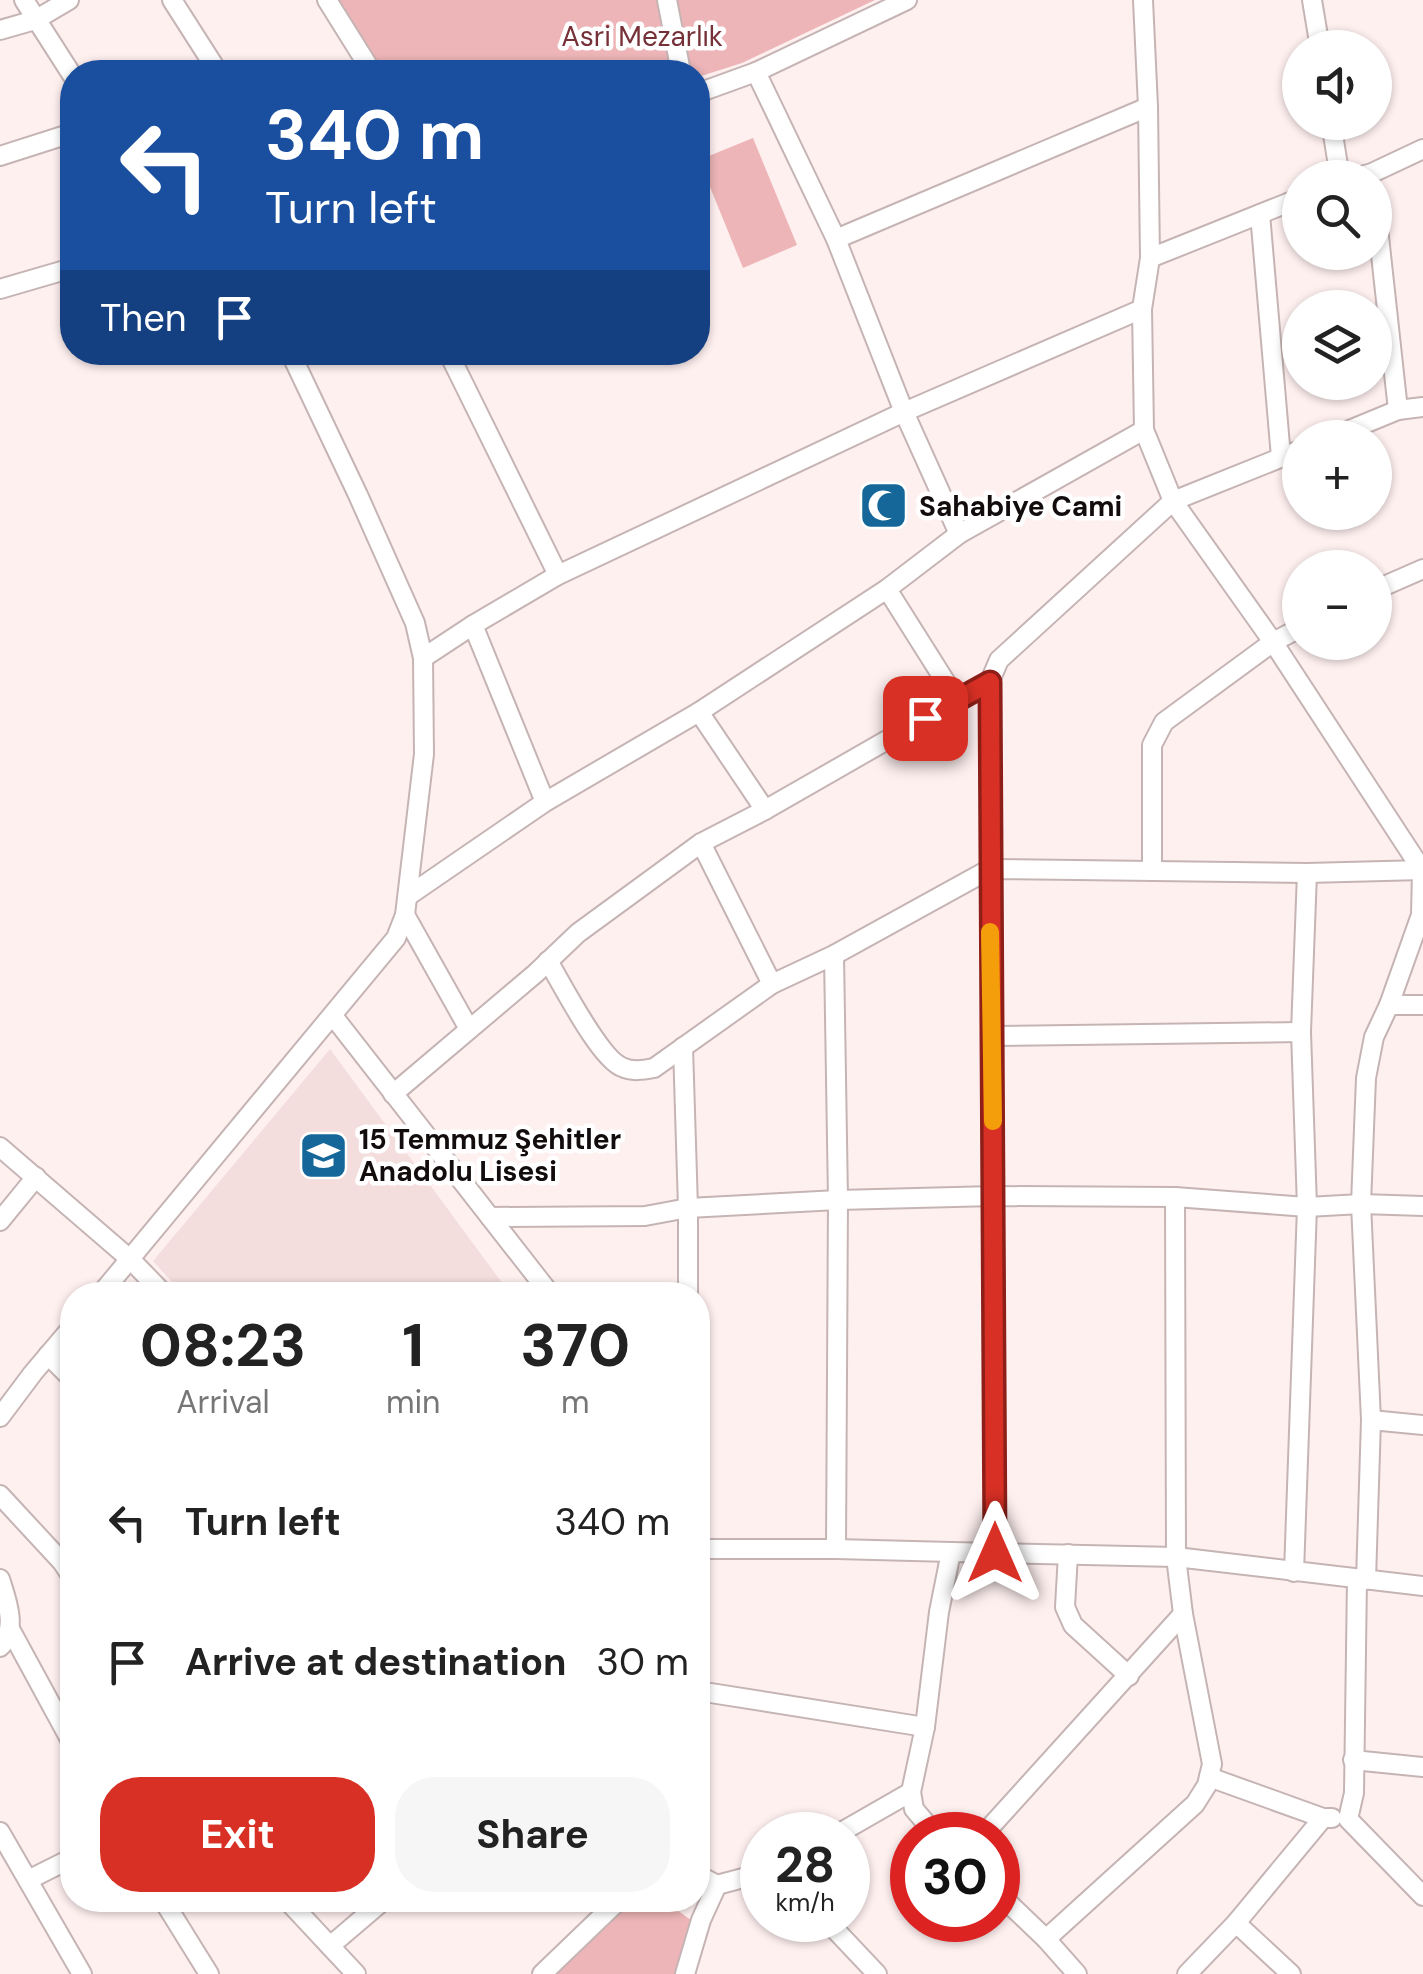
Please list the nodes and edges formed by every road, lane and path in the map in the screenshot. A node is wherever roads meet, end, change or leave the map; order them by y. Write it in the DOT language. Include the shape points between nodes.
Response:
graph roads {
  1 [pos="24,0"];
  2 [pos="69,0"];
  3 [pos="172,0"];
  4 [pos="327,0"];
  5 [pos="667,0"];
  6 [pos="907,0"];
  7 [pos="1142,0"];
  8 [pos="1312,0"];
  9 [pos="36,20"];
  10 [pos="0,30"];
  11 [pos="1317,30"];
  12 [pos="62,60"];
  13 [pos="210,60"];
  14 [pos="364,60"];
  15 [pos="679,60"];
  16 [pos="756,72"];
  17 [pos="710,89"];
  18 [pos="1148,107"];
  19 [pos="60,137"];
  20 [pos="1423,149"];
  21 [pos="0,156"];
  22 [pos="1392,164"];
  23 [pos="1282,205"];
  24 [pos="1260,214"];
  25 [pos="836,239"];
  26 [pos="1150,258"];
  27 [pos="1383,270"];
  28 [pos="60,272"];
  29 [pos="0,289"];
  30 [pos="1142,309"];
  31 [pos="296,365"];
  32 [pos="454,365"];
  33 [pos="1423,406"];
  34 [pos="1398,410"];
  35 [pos="904,412"];
  36 [pos="1374,420"];
  37 [pos="1144,430"];
  38 [pos="1281,457"];
  39 [pos="1174,501"];
  40 [pos="960,534"];
  41 [pos="1423,569"];
  42 [pos="558,575"];
  43 [pos="1392,583"];
  44 [pos="887,589"];
  45 [pos="473,625"];
  46 [pos="1282,637"];
  47 [pos="1273,642"];
  48 [pos="422,658"];
  49 [pos="990,682"];
  50 [pos="957,700"];
  51 [pos="699,712"];
  52 [pos="545,802"];
  53 [pos="765,810"];
  54 [pos="701,844"];
  55 [pos="990,869"];
  56 [pos="1423,870"];
  57 [pos="1152,872"];
  58 [pos="1307,873"];
  59 [pos="407,905"];
  60 [pos="834,955"];
  61 [pos="548,961"];
  62 [pos="772,984"];
  63 [pos="1389,1005"];
  64 [pos="1423,1005"];
  65 [pos="332,1016"];
  66 [pos="469,1029"];
  67 [pos="1301,1032"];
  68 [pos="992,1036"];
  69 [pos="682,1047"];
  70 [pos="394,1094"];
  71 [pos="0,1146"];
  72 [pos="36,1178"];
  73 [pos="994,1196"];
  74 [pos="1175,1197"];
  75 [pos="838,1200"];
  76 [pos="1361,1204"];
  77 [pos="1423,1206"];
  78 [pos="1307,1207"];
  79 [pos="688,1208"];
  80 [pos="490,1217"];
  81 [pos="0,1221"];
  82 [pos="130,1260"];
  83 [pos="111,1282"];
  84 [pos="152,1282"];
  85 [pos="541,1282"];
  86 [pos="688,1282"];
  87 [pos="60,1341"];
  88 [pos="48,1355"];
  89 [pos="60,1367"];
  90 [pos="0,1417"];
  91 [pos="1371,1420"];
  92 [pos="1423,1425"];
  93 [pos="0,1494"];
  94 [pos="710,1549"];
  95 [pos="836,1549"];
  96 [pos="951,1552"];
  97 [pos="995,1553"];
  98 [pos="1068,1554"];
  99 [pos="1176,1557"];
  100 [pos="60,1560"];
  101 [pos="1294,1572"];
  102 [pos="0,1579"];
  103 [pos="1362,1580"];
  104 [pos="1423,1586"];
  105 [pos="1184,1614"];
  106 [pos="10,1629"];
  107 [pos="0,1647"];
  108 [pos="1128,1676"];
  109 [pos="710,1692"];
  110 [pos="60,1721"];
  111 [pos="926,1727"];
  112 [pos="1353,1760"];
  113 [pos="1423,1766"];
  114 [pos="1209,1777"];
  115 [pos="912,1792"];
  116 [pos="917,1812"];
  117 [pos="1005,1812"];
  118 [pos="870,1816"];
  119 [pos="1323,1818"];
  120 [pos="1348,1819"];
  121 [pos="0,1832"];
  122 [pos="60,1864"];
  123 [pos="740,1879"];
  124 [pos="28,1880"];
  125 [pos="710,1883"];
  126 [pos="716,1886"];
  127 [pos="1423,1896"];
  128 [pos="710,1900"];
  129 [pos="170,1912"];
  130 [pos="298,1912"];
  131 [pos="370,1912"];
  132 [pos="607,1912"];
  133 [pos="705,1912"];
  134 [pos="1020,1914"];
  135 [pos="1236,1924"];
  136 [pos="1046,1939"];
  137 [pos="847,1942"];
  138 [pos="330,1946"];
  139 [pos="82,1974"];
  140 [pos="209,1974"];
  141 [pos="356,1974"];
  142 [pos="542,1974"];
  143 [pos="685,1974"];
  144 [pos="877,1974"];
  145 [pos="1078,1974"];
  146 [pos="1187,1974"];
  147 [pos="1291,1974"];
  1 -- 9 [label="street"];
  2 -- 9 [label="street"];
  3 -- 13 [label="street"];
  4 -- 14 [label="street"];
  5 -- 15 [label="street"];
  6 -- 16 [label="street"];
  7 -- 18 [label="street"];
  8 -- 11 [label="street"];
  9 -- 10 [label="street"];
  9 -- 12 [label="street"];
  16 -- 17 [label="street"];
  16 -- 25 [label="street"];
  18 -- 25 [label="street"];
  18 -- 26 [label="street"];
  19 -- 21 [label="street"];
  20 -- 22 [label="street"];
  23 -- 24 [label="street"];
  24 -- 26 [label="street"];
  24 -- 38 [label="street"];
  25 -- 35 [label="street"];
  26 -- 30 [label="street"];
  27 -- 34 [label="street"];
  28 -- 29 [label="street"];
  30 -- 35 [label="street"];
  30 -- 37 [label="street"];
  31 -- 48 [label="street" via="415,623"];
  32 -- 42 [label="street"];
  33 -- 34 [label="street"];
  34 -- 36 [label="street"];
  35 -- 40 [label="street"];
  35 -- 42 [label="street"];
  37 -- 39 [label="street"];
  37 -- 40 [label="street"];
  38 -- 39 [label="street"];
  39 -- 47 [label="street"];
  39 -- 49 [label="street" via="999,660"];
  40 -- 44 [label="street"];
  41 -- 43 [label="street"];
  42 -- 45 [label="street"];
  44 -- 50 [label="street"];
  44 -- 51 [label="street"];
  45 -- 48 [label="street"];
  45 -- 52 [label="street"];
  46 -- 47 [label="street"];
  47 -- 56 [label="street"];
  47 -- 57 [label="street" via="1164,722 1152,746"];
  48 -- 59 [label="street" via="424,754"];
  49 -- 50 [label="street"];
  49 -- 55 [label="street"];
  50 -- 53 [label="street"];
  51 -- 52 [label="street"];
  51 -- 53 [label="street"];
  52 -- 59 [label="street"];
  53 -- 54 [label="street"];
  54 -- 61 [label="street"];
  54 -- 62 [label="street"];
  55 -- 57 [label="street"];
  55 -- 60 [label="street"];
  55 -- 68 [label="street"];
  56 -- 58 [label="street"];
  56 -- 63 [label="street" via="1421,915"];
  57 -- 58 [label="street"];
  58 -- 67 [label="street"];
  59 -- 65 [label="street" via="396,938"];
  59 -- 66 [label="street"];
  60 -- 62 [label="street"];
  60 -- 75 [label="street"];
  61 -- 66 [label="street"];
  61 -- 69 [label="street" via="604,1054 619,1067 654,1068"];
  62 -- 69 [label="street"];
  63 -- 64 [label="street"];
  63 -- 76 [label="street" via="1366,1078"];
  65 -- 70 [label="street"];
  65 -- 82 [label="street"];
  66 -- 70 [label="street"];
  67 -- 68 [label="street"];
  67 -- 78 [label="street"];
  68 -- 73 [label="street"];
  69 -- 79 [label="street"];
  70 -- 80 [label="street"];
  71 -- 72 [label="street"];
  72 -- 81 [label="street"];
  72 -- 82 [label="street"];
  73 -- 74 [label="street"];
  73 -- 75 [label="street"];
  73 -- 97 [label="street"];
  74 -- 78 [label="street"];
  74 -- 99 [label="street"];
  75 -- 79 [label="street"];
  75 -- 95 [label="street"];
  76 -- 77 [label="street"];
  76 -- 78 [label="street"];
  76 -- 91 [label="street"];
  78 -- 101 [label="street"];
  79 -- 80 [label="street" via="645,1216"];
  79 -- 86 [label="street"];
  80 -- 85 [label="street"];
  82 -- 83 [label="street"];
  82 -- 84 [label="street"];
  87 -- 88 [label="street"];
  88 -- 89 [label="street"];
  88 -- 90 [label="street"];
  91 -- 92 [label="street"];
  91 -- 103 [label="street"];
  93 -- 100 [label="street"];
  94 -- 95 [label="street"];
  95 -- 96 [label="street"];
  96 -- 97 [label="street"];
  96 -- 111 [label="street"];
  97 -- 98 [label="street"];
  98 -- 99 [label="street"];
  98 -- 108 [label="street" via="1065,1608 1072,1625"];
  99 -- 101 [label="street"];
  99 -- 105 [label="street"];
  101 -- 103 [label="street"];
  102 -- 106 [label="street"];
  103 -- 104 [label="street"];
  103 -- 112 [label="street"];
  105 -- 108 [label="street"];
  105 -- 114 [label="street"];
  106 -- 107 [label="street"];
  106 -- 110 [label="street"];
  108 -- 117 [label="street"];
  109 -- 111 [label="street"];
  111 -- 115 [label="street"];
  112 -- 113 [label="street"];
  112 -- 120 [label="street"];
  114 -- 119 [label="street"];
  114 -- 136 [label="street" via="1195,1804"];
  115 -- 116 [label="street"];
  115 -- 118 [label="street"];
  119 -- 120 [label="street"];
  119 -- 135 [label="street"];
  120 -- 127 [label="street"];
  121 -- 124 [label="street"];
  122 -- 124 [label="street"];
  123 -- 126 [label="street"];
  124 -- 139 [label="street"];
  125 -- 126 [label="street"];
  126 -- 128 [label="street"];
  129 -- 140 [label="street"];
  130 -- 138 [label="street"];
  131 -- 138 [label="street"];
  132 -- 142 [label="street"];
  133 -- 143 [label="street"];
  134 -- 136 [label="street"];
  135 -- 146 [label="street"];
  135 -- 147 [label="street"];
  136 -- 145 [label="street"];
  137 -- 144 [label="street"];
  138 -- 141 [label="street"];
}
